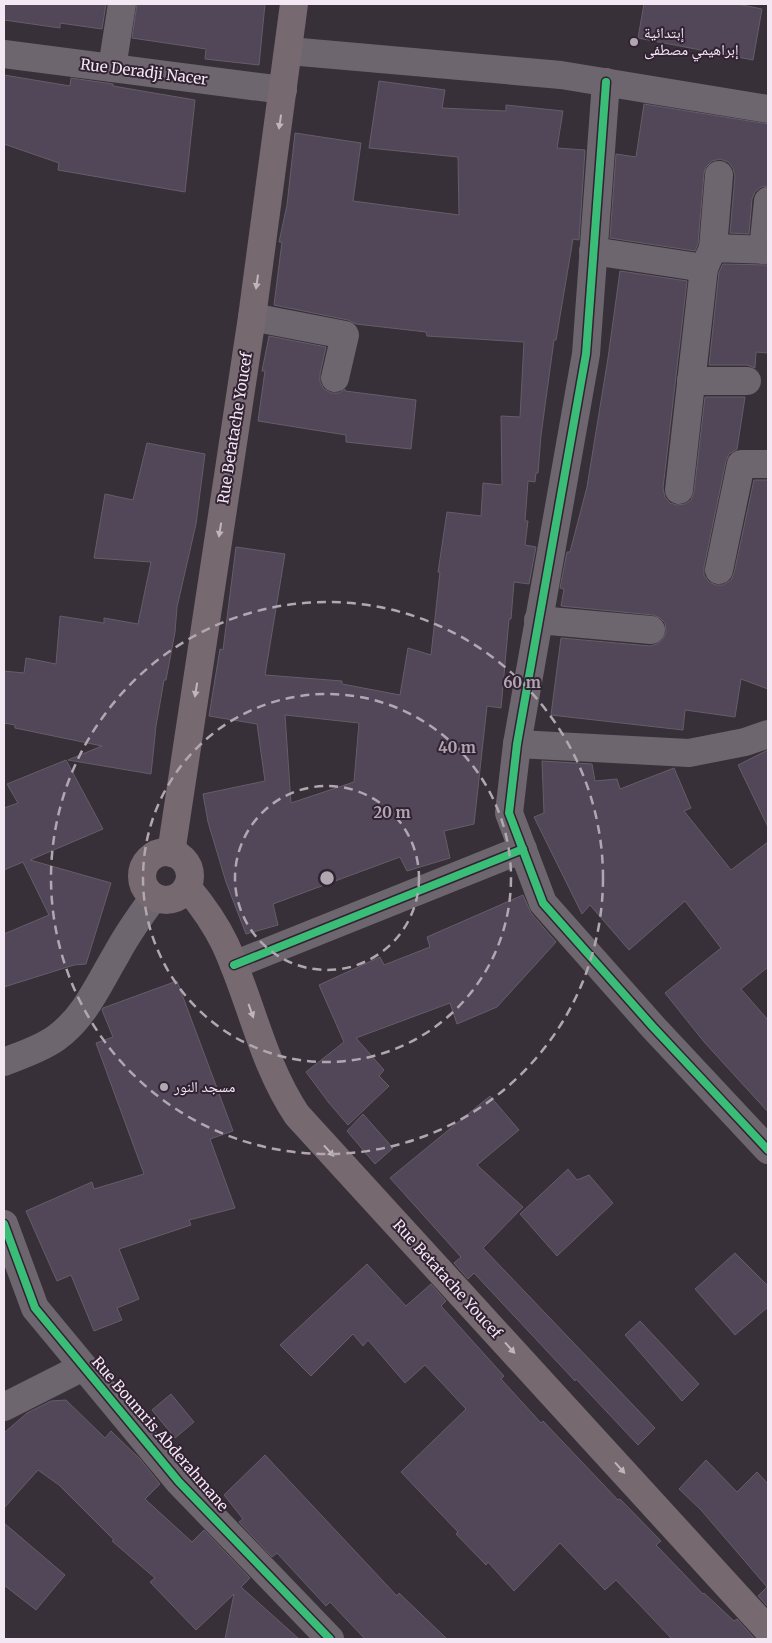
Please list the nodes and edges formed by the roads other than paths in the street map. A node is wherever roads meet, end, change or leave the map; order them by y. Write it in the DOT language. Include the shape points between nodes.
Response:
graph roads {
  1 [pos="122,4"];
  2 [pos="294,4"];
  3 [pos="289,51"];
  4 [pos="4,54"];
  5 [pos="112,68"];
  6 [pos="606,82"];
  7 [pos="283,90"];
  8 [pos="768,109"];
  9 [pos="719,175"];
  10 [pos="768,201"];
  11 [pos="766,250"];
  12 [pos="593,251"];
  13 [pos="708,258"];
  14 [pos="252,317"];
  15 [pos="335,378"];
  16 [pos="691,381"];
  17 [pos="747,381"];
  18 [pos="768,464"];
  19 [pos="679,490"];
  20 [pos="719,570"];
  21 [pos="538,620"];
  22 [pos="651,630"];
  23 [pos="768,734"];
  24 [pos="517,744"];
  25 [pos="523,849"];
  26 [pos="171,852"];
  27 [pos="187,887"];
  28 [pos="154,897"];
  29 [pos="234,965"];
  30 [pos="4,1062"];
  31 [pos="768,1150"];
  32 [pos="4,1224"];
  33 [pos="83,1367"];
  34 [pos="4,1408"];
  35 [pos="768,1630"];
  36 [pos="330,1639"];
  1 -- 5 [label="street"];
  2 -- 3 [label="main road, Rue Betatache Youcef"];
  3 -- 6 [label="street" via="561,74"];
  3 -- 7 [label="main road, Rue Betatache Youcef"];
  4 -- 5 [label="street, Rue Deradji Nacer"];
  5 -- 7 [label="street, Rue Deradji Nacer"];
  6 -- 8 [label="street"];
  6 -- 12 [label="street"];
  7 -- 14 [label="main road, Rue Betatache Youcef, one-way"];
  9 -- 13 [label="street"];
  10 -- 11 [label="street"];
  11 -- 13 [label="street"];
  12 -- 13 [label="street"];
  12 -- 21 [label="street" via="586,354"];
  13 -- 16 [label="street"];
  14 -- 15 [label="street" via="345,335"];
  14 -- 26 [label="main road, Rue Betatache Youcef, one-way"];
  16 -- 17 [label="street"];
  16 -- 19 [label="street"];
  18 -- 20 [label="street" via="741,464"];
  21 -- 22 [label="street"];
  21 -- 24 [label="street"];
  23 -- 24 [label="street" via="745,742 689,752"];
  24 -- 25 [label="street" via="509,813"];
  25 -- 29 [label="street"];
  25 -- 31 [label="street" via="543,904"];
  26 -- 27 [label="main road" via="185,862 189,870"];
  26 -- 28 [label="main road" via="154,855 143,867 143,884"];
  27 -- 28 [label="main road" via="173,899"];
  27 -- 29 [label="main road, Rue Betatache Youcef" via="214,924"];
  28 -- 30 [label="street" via="83,1013 55,1039"];
  29 -- 35 [label="main road, Rue Betatache Youcef, one-way" via="277,1081 297,1115"];
  32 -- 33 [label="street, Rue Boumris Abderahmane" via="35,1308"];
  33 -- 34 [label="street"];
  33 -- 36 [label="street, Rue Boumris Abderahmane" via="179,1482"];
}
